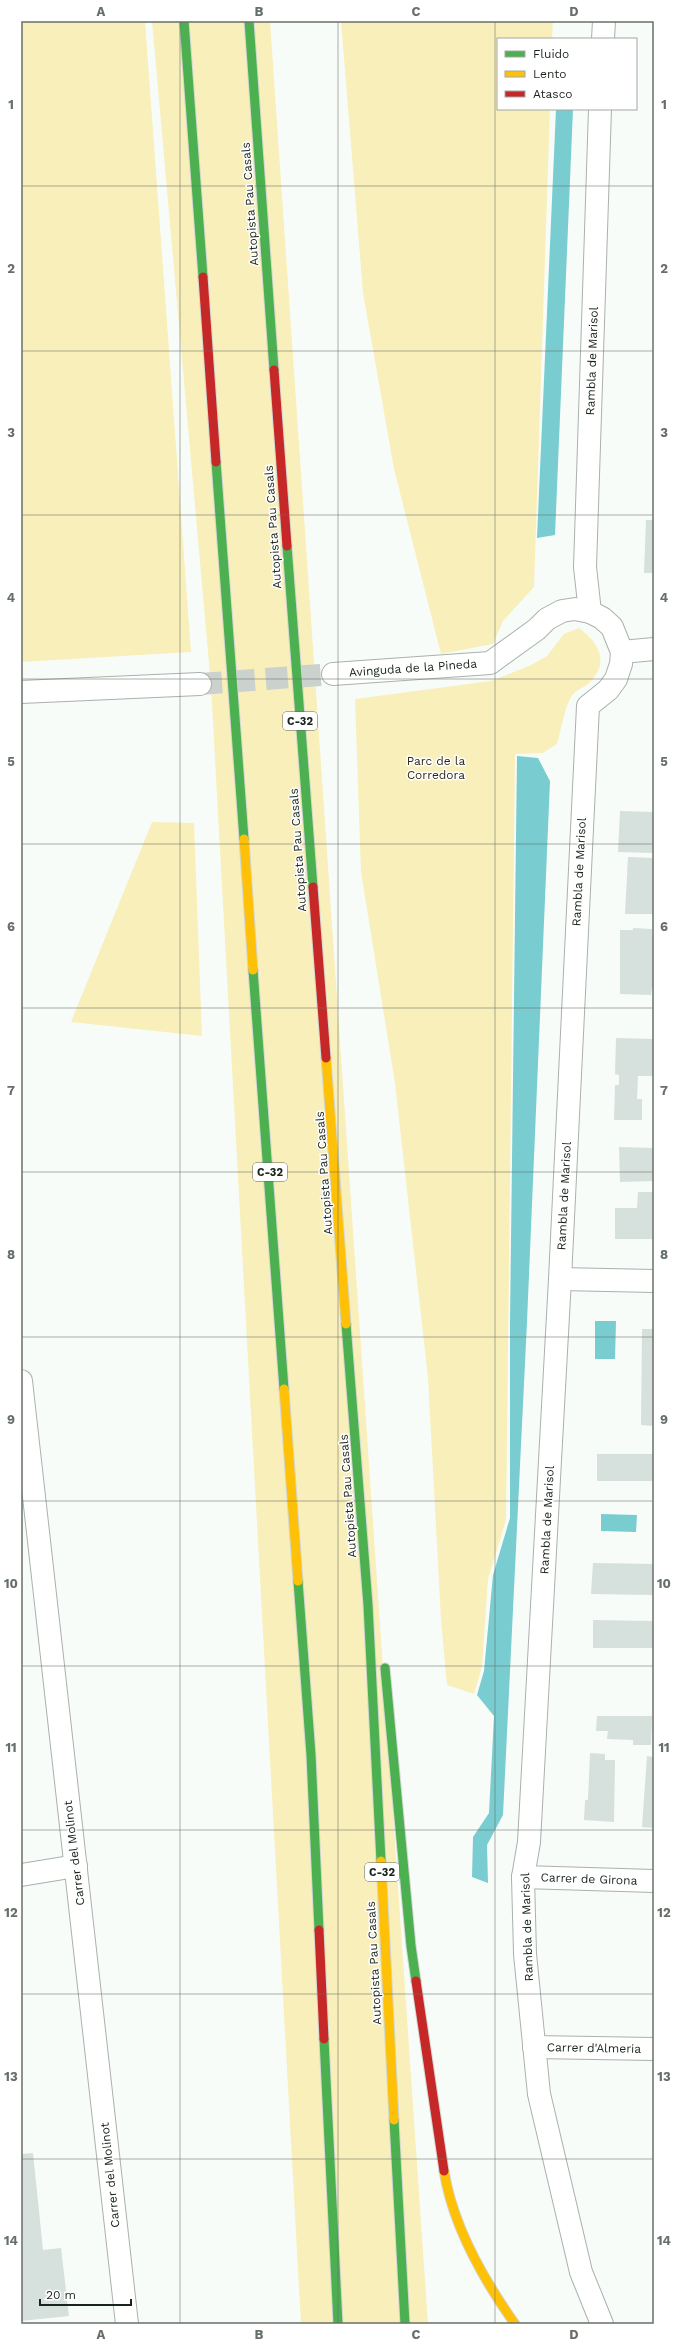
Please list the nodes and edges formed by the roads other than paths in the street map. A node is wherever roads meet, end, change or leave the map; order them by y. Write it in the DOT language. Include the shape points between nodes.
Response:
graph roads {
  1 [pos="184,21"];
  2 [pos="249,21"];
  3 [pos="604,21"];
  4 [pos="603,38"];
  5 [pos="600,110"];
  6 [pos="590,612"];
  7 [pos="654,649"];
  8 [pos="622,652"];
  9 [pos="333,674"];
  10 [pos="200,684"];
  11 [pos="21,692"];
  12 [pos="560,1279"];
  13 [pos="654,1281"];
  14 [pos="21,1381"];
  15 [pos="355,1420"];
  16 [pos="374,1553"];
  17 [pos="384,1655"];
  18 [pos="76,1866"];
  19 [pos="21,1875"];
  20 [pos="523,1877"];
  21 [pos="654,1881"];
  22 [pos="534,2047"];
  23 [pos="654,2049"];
  24 [pos="127,2324"];
  25 [pos="338,2324"];
  26 [pos="405,2324"];
  27 [pos="515,2324"];
  28 [pos="602,2324"];
  1 -- 25 [label="highway, C-32" via="311,1754"];
  2 -- 15 [label="highway, Autopista Pau Casals / C-32" via="280,463"];
  3 -- 4 [label="street"];
  5 -- 6 [label="street, Rambla de Marisol" via="584,567"];
  6 -- 8 [label="street, Avinguda de la Pineda" via="612,627"];
  6 -- 9 [label="street, Avinguda de la Pineda" via="575,609 554,614 490,663"];
  7 -- 8 [label="street"];
  8 -- 12 [label="street, Rambla de Marisol" via="616,679 608,690 588,706"];
  10 -- 11 [label="street"];
  12 -- 13 [label="street"];
  12 -- 20 [label="street, Rambla de Marisol" via="529,1842"];
  14 -- 18 [label="street, Carrer del Molinot"];
  15 -- 16 [label="highway"];
  15 -- 26 [label="highway, Autopista Pau Casals / C-32" via="368,1605"];
  17 -- 27 [label="highway" via="411,1946 446,2183 455,2217 474,2259 494,2295"];
  18 -- 19 [label="street"];
  18 -- 24 [label="street, Carrer del Molinot"];
  20 -- 21 [label="street, Carrer de Girona"];
  20 -- 22 [label="street, Rambla de Marisol" via="525,1954"];
  22 -- 23 [label="street, Carrer d'Almeria"];
  22 -- 28 [label="street, Rambla de Marisol" via="539,2094 581,2272"];
}
